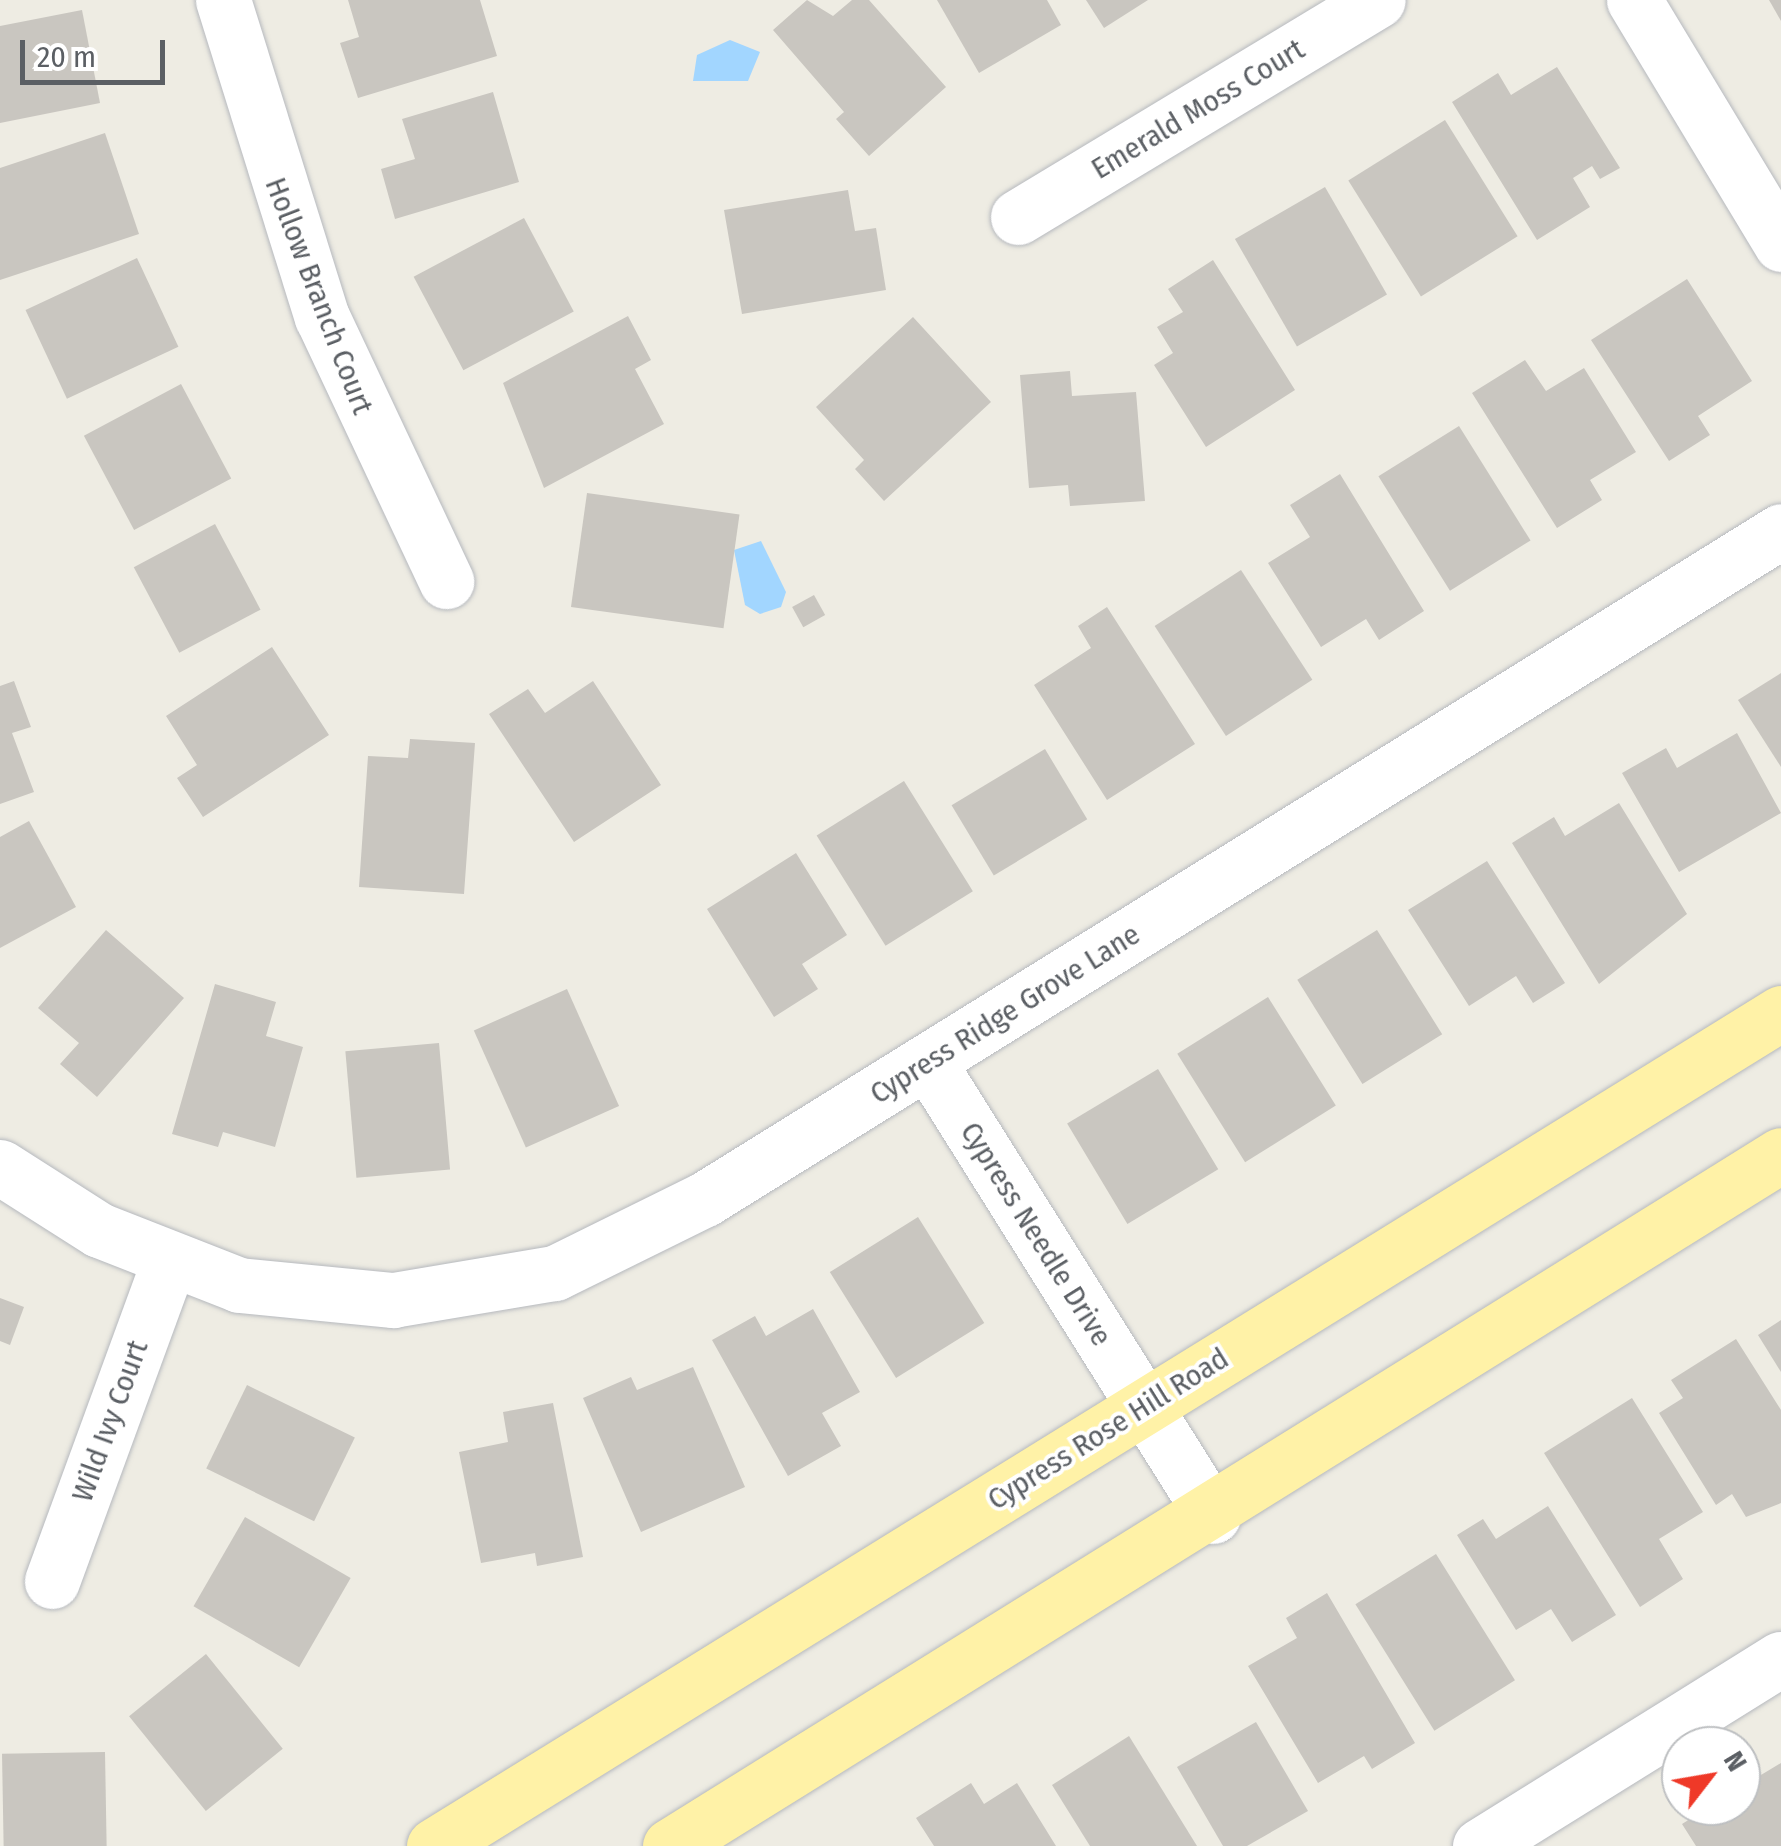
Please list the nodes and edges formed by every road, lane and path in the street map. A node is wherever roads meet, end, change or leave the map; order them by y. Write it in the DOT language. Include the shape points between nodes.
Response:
graph roads {
  1 [pos="223,0"];
  2 [pos="1378,0"];
  3 [pos="1634,0"];
  4 [pos="1018,217"];
  5 [pos="1781,244"];
  6 [pos="1781,531"];
  7 [pos="446,580"];
  8 [pos="1781,1012"];
  9 [pos="928,1062"];
  10 [pos="1781,1155"];
  11 [pos="0,1166"];
  12 [pos="169,1261"];
  13 [pos="1144,1406"];
  14 [pos="1213,1516"];
  15 [pos="52,1582"];
  16 [pos="1781,1658"];
  17 [pos="1541,1830"];
  18 [pos="434,1846"];
  19 [pos="670,1846"];
  20 [pos="1480,1846"];
  1 -- 7 [label="street, Hollow Branch Court" via="322,317"];
  2 -- 4 [label="street, Emerald Moss Court"];
  3 -- 5 [label="street"];
  6 -- 9 [label="street, Cypress Ridge Grove Lane"];
  8 -- 13 [label="main road, Cypress Rose Hill Road"];
  9 -- 12 [label="street, Cypress Ridge Grove Lane" via="626,1245 555,1273 393,1300 239,1285"];
  9 -- 13 [label="street, Cypress Needle Drive"];
  10 -- 14 [label="main road"];
  11 -- 12 [label="street, Cypress Ridge Grove Lane"];
  12 -- 15 [label="street, Wild Ivy Court"];
  13 -- 14 [label="street, Cypress Needle Drive"];
  13 -- 18 [label="main road, Cypress Rose Hill Road"];
  14 -- 19 [label="main road"];
  16 -- 17 [label="street"];
  17 -- 20 [label="street"];
}
